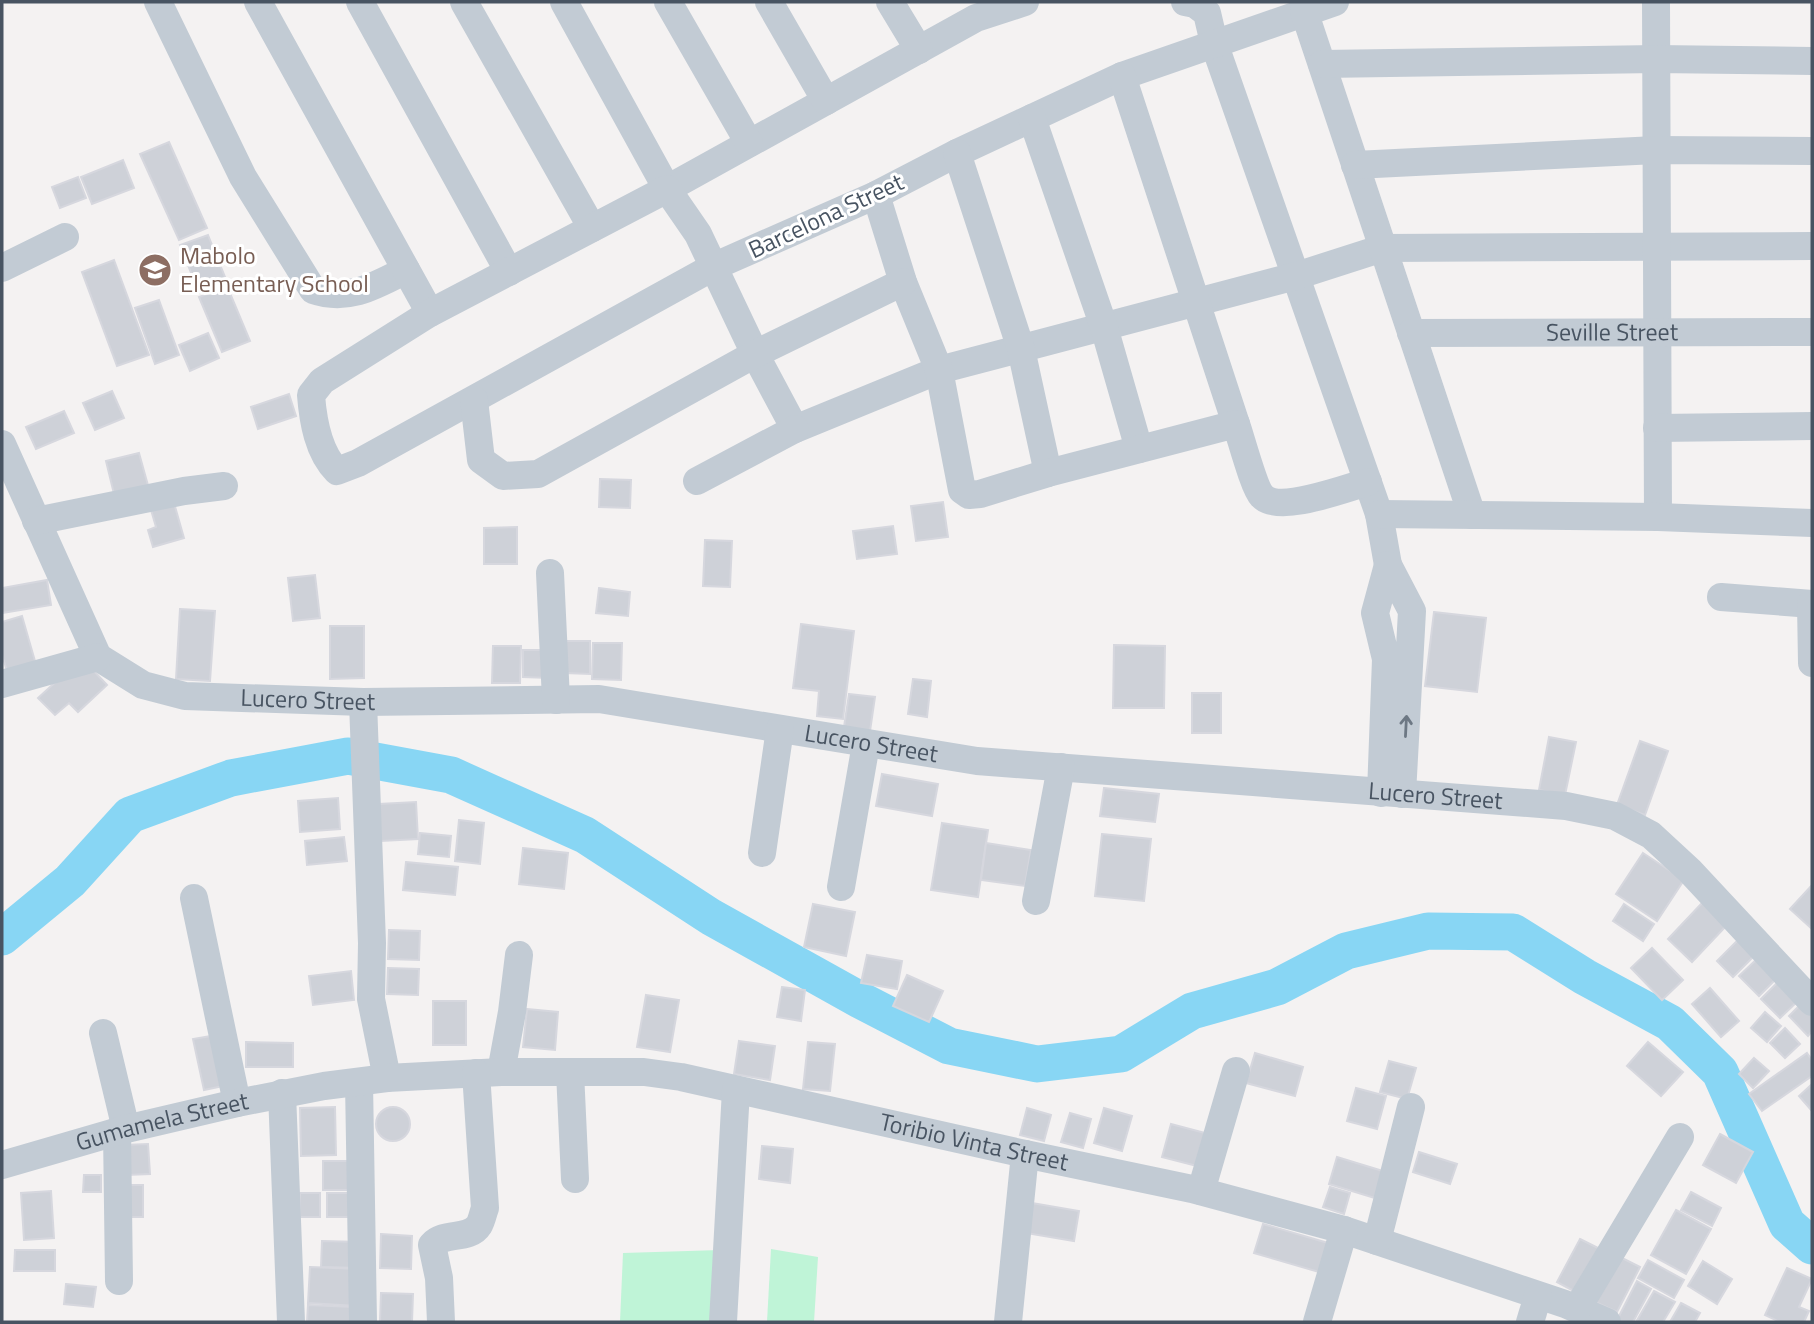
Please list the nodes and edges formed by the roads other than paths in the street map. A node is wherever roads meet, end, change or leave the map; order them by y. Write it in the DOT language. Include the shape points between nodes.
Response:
graph roads {
  1 [pos="158,2"];
  2 [pos="258,2"];
  3 [pos="360,2"];
  4 [pos="464,2"];
  5 [pos="564,2"];
  6 [pos="668,2"];
  7 [pos="769,2"];
  8 [pos="890,2"];
  9 [pos="1025,2"];
  10 [pos="1185,2"];
  11 [pos="1335,2"];
  12 [pos="1656,2"];
  13 [pos="1304,11"];
  14 [pos="1213,43"];
  15 [pos="919,50"];
  16 [pos="1656,59"];
  17 [pos="1812,61"];
  18 [pos="1322,64"];
  19 [pos="1122,76"];
  20 [pos="826,101"];
  21 [pos="1032,118"];
  22 [pos="749,143"];
  23 [pos="1656,150"];
  24 [pos="1812,151"];
  25 [pos="957,153"];
  26 [pos="1355,165"];
  27 [pos="667,189"];
  28 [pos="876,195"];
  29 [pos="592,228"];
  30 [pos="65,237"];
  31 [pos="1657,246"];
  32 [pos="1812,246"];
  33 [pos="1383,248"];
  34 [pos="715,266"];
  35 [pos="2,268"];
  36 [pos="406,270"];
  37 [pos="509,272"];
  38 [pos="1296,276"];
  39 [pos="903,282"];
  40 [pos="1196,303"];
  41 [pos="430,313"];
  42 [pos="1104,327"];
  43 [pos="1812,332"];
  44 [pos="1411,333"];
  45 [pos="1657,333"];
  46 [pos="1021,349"];
  47 [pos="755,354"];
  48 [pos="939,370"];
  49 [pos="474,400"];
  50 [pos="1236,424"];
  51 [pos="1812,426"];
  52 [pos="1657,428"];
  53 [pos="795,429"];
  54 [pos="2,444"];
  55 [pos="1139,449"];
  56 [pos="1048,473"];
  57 [pos="697,481"];
  58 [pos="1368,482"];
  59 [pos="225,486"];
  60 [pos="1379,514"];
  61 [pos="1472,515"];
  62 [pos="1658,517"];
  63 [pos="36,520"];
  64 [pos="1812,523"];
  65 [pos="1388,565"];
  66 [pos="550,573"];
  67 [pos="1721,597"];
  68 [pos="1812,604"];
  69 [pos="1411,634"];
  70 [pos="1382,635"];
  71 [pos="98,657"];
  72 [pos="1812,663"];
  73 [pos="2,684"];
  74 [pos="556,700"];
  75 [pos="363,702"];
  76 [pos="780,729"];
  77 [pos="866,744"];
  78 [pos="1061,768"];
  79 [pos="1392,794"];
  80 [pos="762,853"];
  81 [pos="841,887"];
  82 [pos="194,898"];
  83 [pos="1037,901"];
  84 [pos="519,955"];
  85 [pos="1812,1002"];
  86 [pos="103,1033"];
  87 [pos="1236,1071"];
  88 [pos="489,1072"];
  89 [pos="570,1072"];
  90 [pos="373,1080"];
  91 [pos="324,1086"];
  92 [pos="736,1090"];
  93 [pos="282,1093"];
  94 [pos="237,1103"];
  95 [pos="1412,1107"];
  96 [pos="121,1130"];
  97 [pos="1680,1137"];
  98 [pos="1025,1154"];
  99 [pos="2,1166"];
  100 [pos="575,1179"];
  101 [pos="1201,1191"];
  102 [pos="1345,1230"];
  103 [pos="1377,1241"];
  104 [pos="119,1281"];
  105 [pos="1534,1309"];
  106 [pos="1577,1309"];
  107 [pos="291,1322"];
  108 [pos="363,1322"];
  109 [pos="441,1322"];
  110 [pos="723,1322"];
  111 [pos="1008,1322"];
  112 [pos="1317,1322"];
  113 [pos="1607,1322"];
  1 -- 36 [label="street" via="243,177 313,290 340,296 368,290"];
  2 -- 36 [label="street"];
  3 -- 37 [label="street"];
  4 -- 29 [label="street"];
  5 -- 27 [label="street"];
  6 -- 22 [label="street"];
  7 -- 20 [label="street"];
  8 -- 15 [label="street"];
  9 -- 15 [label="street" via="976,18"];
  10 -- 14 [label="street" via="1207,13"];
  11 -- 13 [label="street, Barcelona Street"];
  12 -- 16 [label="street"];
  13 -- 14 [label="street, Barcelona Street"];
  13 -- 18 [label="street"];
  14 -- 19 [label="street, Barcelona Street"];
  14 -- 38 [label="street"];
  15 -- 20 [label="street"];
  16 -- 17 [label="street"];
  16 -- 18 [label="street"];
  16 -- 23 [label="street"];
  18 -- 26 [label="street"];
  19 -- 21 [label="street, Barcelona Street"];
  19 -- 40 [label="street"];
  20 -- 22 [label="street"];
  21 -- 25 [label="street, Barcelona Street"];
  21 -- 42 [label="street"];
  22 -- 27 [label="street"];
  23 -- 24 [label="street"];
  23 -- 26 [label="street"];
  23 -- 31 [label="street"];
  25 -- 28 [label="street, Barcelona Street"];
  25 -- 46 [label="street"];
  26 -- 33 [label="street"];
  27 -- 29 [label="street"];
  27 -- 34 [label="street"];
  28 -- 34 [label="street, Barcelona Street"];
  28 -- 39 [label="street"];
  29 -- 37 [label="street"];
  30 -- 35 [label="street"];
  31 -- 32 [label="street"];
  31 -- 33 [label="street"];
  31 -- 45 [label="street"];
  33 -- 38 [label="street"];
  33 -- 44 [label="street"];
  34 -- 47 [label="street"];
  34 -- 49 [label="street, Barcelona Street"];
  36 -- 41 [label="street"];
  37 -- 41 [label="street"];
  38 -- 40 [label="street"];
  38 -- 58 [label="street"];
  39 -- 47 [label="street"];
  39 -- 48 [label="street"];
  40 -- 42 [label="street"];
  40 -- 50 [label="street"];
  41 -- 49 [label="street, Barcelona Street" via="323,381 311,395 326,460 337,471 358,463"];
  42 -- 46 [label="street"];
  42 -- 55 [label="street"];
  43 -- 45 [label="street, Seville Street"];
  44 -- 45 [label="street, Seville Street"];
  44 -- 61 [label="street"];
  45 -- 52 [label="street"];
  46 -- 48 [label="street"];
  46 -- 56 [label="street"];
  47 -- 49 [label="street" via="538,474 503,476 481,460"];
  47 -- 53 [label="street"];
  48 -- 53 [label="street"];
  48 -- 56 [label="street" via="962,490 980,494"];
  50 -- 55 [label="street"];
  50 -- 58 [label="street" via="1261,495 1273,503"];
  51 -- 52 [label="street"];
  52 -- 62 [label="street"];
  53 -- 57 [label="street"];
  54 -- 63 [label="street"];
  55 -- 56 [label="street"];
  58 -- 60 [label="street"];
  59 -- 63 [label="street"];
  60 -- 61 [label="street"];
  60 -- 65 [label="street"];
  61 -- 62 [label="street"];
  62 -- 64 [label="street"];
  63 -- 71 [label="street"];
  65 -- 69 [label="street" via="1412,611"];
  65 -- 70 [label="street" via="1375,613"];
  66 -- 74 [label="street"];
  67 -- 68 [label="street"];
  68 -- 72 [label="street"];
  69 -- 70 [label="street"];
  79 -- 69 [label="street, one-way"];
  70 -- 79 [label="street"];
  71 -- 73 [label="street"];
  71 -- 75 [label="street, Lucero Street" via="143,685 185,696"];
  74 -- 75 [label="street, Lucero Street"];
  74 -- 76 [label="street, Lucero Street" via="599,699"];
  75 -- 90 [label="street"];
  76 -- 77 [label="street, Lucero Street"];
  76 -- 80 [label="street"];
  77 -- 78 [label="street, Lucero Street"];
  77 -- 81 [label="street"];
  78 -- 79 [label="street, Lucero Street"];
  78 -- 83 [label="street"];
  79 -- 85 [label="street, Lucero Street" via="1566,806 1615,816 1651,835 1690,871"];
  82 -- 94 [label="street"];
  84 -- 88 [label="street" via="512,1012"];
  86 -- 96 [label="street"];
  87 -- 101 [label="street"];
  88 -- 89 [label="street, Toribio Vinta Street"];
  88 -- 90 [label="street, Toribio Vinta Street"];
  88 -- 109 [label="street" via="485,1208 479,1226 471,1233 443,1237 432,1245"];
  89 -- 92 [label="street, Toribio Vinta Street" via="645,1072"];
  89 -- 100 [label="street"];
  90 -- 91 [label="street, Toribio Vinta Street"];
  90 -- 108 [label="street"];
  91 -- 93 [label="street, Gumamela Street"];
  92 -- 98 [label="street, Toribio Vinta Street"];
  92 -- 110 [label="street"];
  93 -- 94 [label="street, Gumamela Street"];
  93 -- 107 [label="street"];
  94 -- 96 [label="street, Gumamela Street"];
  95 -- 103 [label="street"];
  96 -- 99 [label="street, Gumamela Street"];
  96 -- 104 [label="street"];
  97 -- 106 [label="street"];
  98 -- 101 [label="street, Toribio Vinta Street"];
  98 -- 111 [label="street"];
  101 -- 102 [label="street, Toribio Vinta Street"];
  102 -- 103 [label="street, Toribio Vinta Street"];
  102 -- 112 [label="street"];
  103 -- 105 [label="street, Toribio Vinta Street"];
  105 -- 106 [label="street, Toribio Vinta Street"];
  106 -- 113 [label="street, Toribio Vinta Street"];
}
